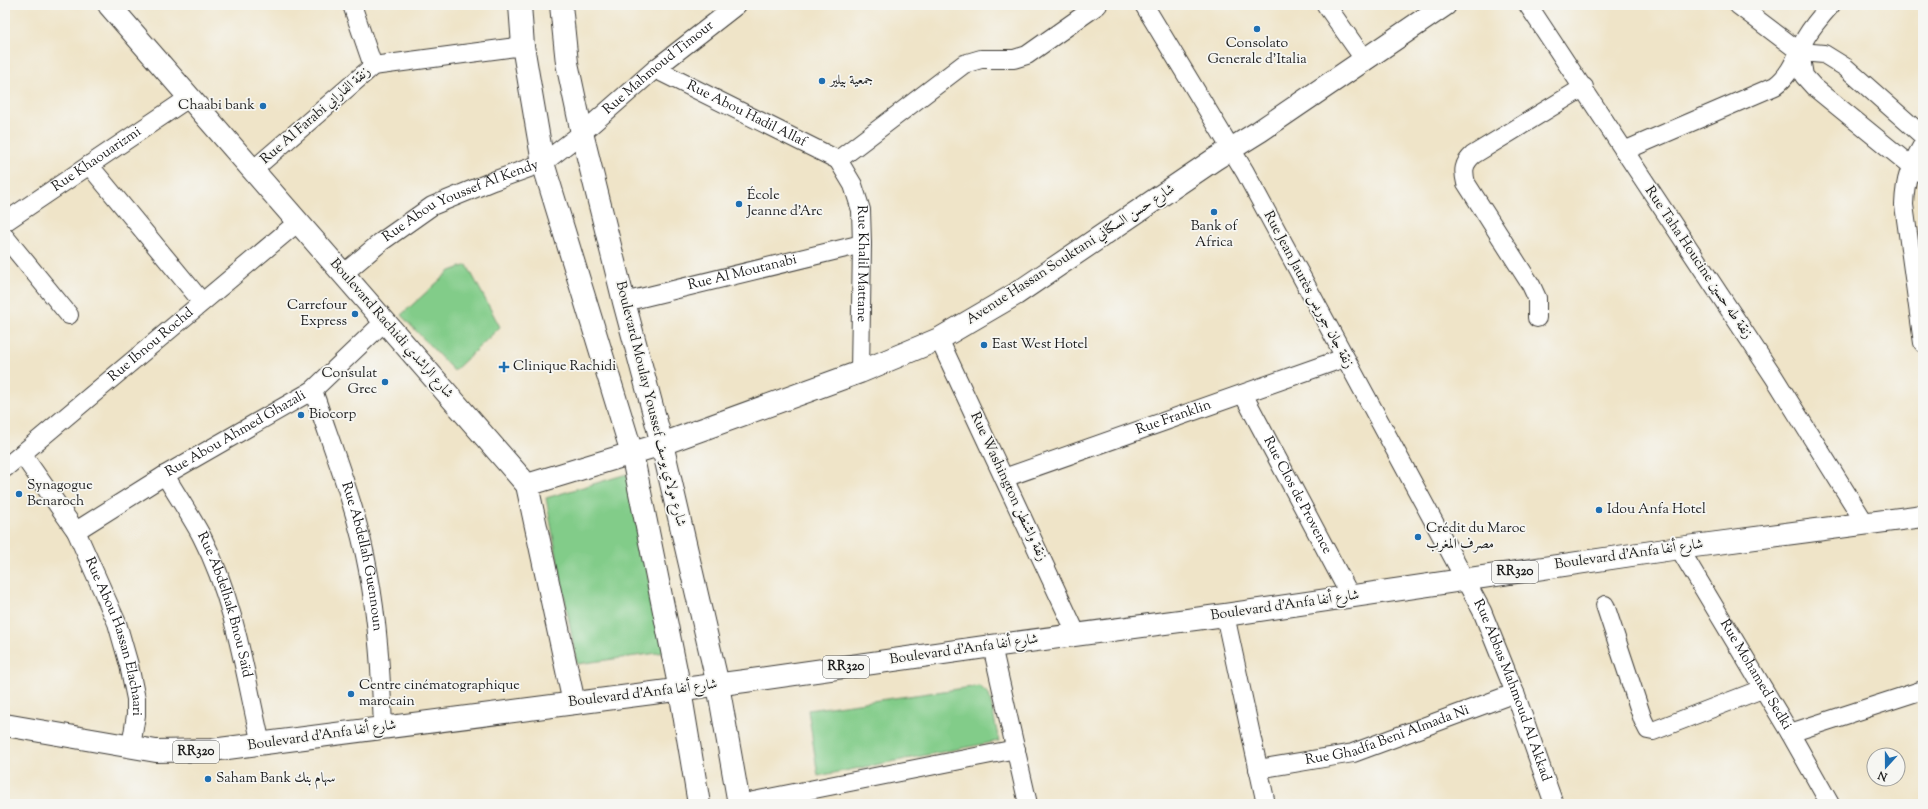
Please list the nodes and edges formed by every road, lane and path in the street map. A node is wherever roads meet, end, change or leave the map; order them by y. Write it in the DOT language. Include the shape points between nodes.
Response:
graph roads {
  1 [pos="109,5"];
  2 [pos="352,5"];
  3 [pos="520,5"];
  4 [pos="561,5"];
  5 [pos="737,5"];
  6 [pos="1098,5"];
  7 [pos="1144,5"];
  8 [pos="1326,5"];
  9 [pos="1445,5"];
  10 [pos="1528,5"];
  11 [pos="1738,5"];
  12 [pos="1831,5"];
  13 [pos="523,46"];
  14 [pos="1800,52"];
  15 [pos="1364,59"];
  16 [pos="373,66"];
  17 [pos="655,69"];
  18 [pos="1584,87"];
  19 [pos="190,97"];
  20 [pos="582,133"];
  21 [pos="1923,136"];
  22 [pos="1923,144"];
  23 [pos="1232,150"];
  24 [pos="1624,151"];
  25 [pos="838,160"];
  26 [pos="543,163"];
  27 [pos="89,165"];
  28 [pos="253,170"];
  29 [pos="1917,170"];
  30 [pos="5,222"];
  31 [pos="298,222"];
  32 [pos="5,237"];
  33 [pos="862,244"];
  34 [pos="343,274"];
  35 [pos="202,302"];
  36 [pos="624,302"];
  37 [pos="69,315"];
  38 [pos="1537,318"];
  39 [pos="384,322"];
  40 [pos="939,339"];
  41 [pos="1923,343"];
  42 [pos="1344,358"];
  43 [pos="860,372"];
  44 [pos="313,390"];
  45 [pos="1243,394"];
  46 [pos="662,444"];
  47 [pos="632,453"];
  48 [pos="22,454"];
  49 [pos="5,468"];
  50 [pos="165,475"];
  51 [pos="1004,478"];
  52 [pos="527,485"];
  53 [pos="1923,516"];
  54 [pos="1865,523"];
  55 [pos="76,531"];
  56 [pos="1679,548"];
  57 [pos="1464,580"];
  58 [pos="1351,597"];
  59 [pos="1605,605"];
  60 [pos="1226,615"];
  61 [pos="1077,635"];
  62 [pos="992,646"];
  63 [pos="718,685"];
  64 [pos="1762,689"];
  65 [pos="680,690"];
  66 [pos="1923,690"];
  67 [pos="1515,693"];
  68 [pos="574,703"];
  69 [pos="5,725"];
  70 [pos="383,728"];
  71 [pos="1790,733"];
  72 [pos="261,744"];
  73 [pos="131,747"];
  74 [pos="1016,749"];
  75 [pos="1258,769"];
  76 [pos="1551,803"];
  77 [pos="700,804"];
  78 [pos="739,804"];
  79 [pos="1028,804"];
  80 [pos="1266,804"];
  81 [pos="1830,804"];
  1 -- 19 [label="main road, Boulevard Rachidi شارع الراشدي"];
  2 -- 16 [label="street"];
  3 -- 13 [label="main road"];
  4 -- 20 [label="main road, Boulevard Moulay Youssef شارع مولاي يوسف" via="567,63"];
  5 -- 17 [label="street, Rue Mahmoud Timour"];
  6 -- 25 [label="street" via="1026,55 1014,60 981,59 964,64"];
  7 -- 23 [label="street, Rue Jean Jaurès زنقة جان جوريس"];
  8 -- 15 [label="street"];
  9 -- 15 [label="main road, Avenue Hassan Souktani شارع حسن السكتاني"];
  10 -- 18 [label="street, Rue Taha Houcine زنقة طه حسين"];
  11 -- 14 [label="street"];
  12 -- 14 [label="street" via="1810,31"];
  13 -- 16 [label="street, Rue Al Farabi زنقة الفارابي"];
  13 -- 26 [label="main road"];
  14 -- 21 [label="street" via="1824,54 1845,66"];
  14 -- 24 [label="street" via="1785,78 1775,86"];
  14 -- 29 [label="street" via="1804,76 1814,87"];
  15 -- 23 [label="main road, Avenue Hassan Souktani شارع حسن السكتاني"];
  16 -- 28 [label="street, Rue Al Farabi زنقة الفارابي"];
  17 -- 20 [label="street, Rue Mahmoud Timour"];
  17 -- 25 [label="street, Rue Abou Hadil Allaf"];
  18 -- 24 [label="street, Rue Taha Houcine زنقة طه حسين"];
  18 -- 38 [label="street" via="1473,155 1464,167 1466,183 1531,285 1538,308"];
  19 -- 27 [label="street, Rue Khaouarizmi"];
  19 -- 28 [label="main road, Boulevard Rachidi شارع الراشدي"];
  20 -- 26 [label="street, Rue Abou Youssef Al Kendy"];
  20 -- 36 [label="main road, Boulevard Moulay Youssef شارع مولاي يوسف"];
  22 -- 29 [label="street"];
  23 -- 40 [label="main road, Avenue Hassan Souktani شارع حسن السكتاني" via="1016,294"];
  23 -- 42 [label="street, Rue Jean Jaurès زنقة جان جوريس"];
  24 -- 54 [label="street, Rue Taha Houcine زنقة طه حسين" via="1774,377"];
  25 -- 33 [label="street, Rue Khalil Mattane" via="853,186 861,210"];
  26 -- 34 [label="street, Rue Abou Youssef Al Kendy" via="432,206 381,242"];
  26 -- 47 [label="main road"];
  27 -- 30 [label="street, Rue Khaouarizmi"];
  27 -- 35 [label="street"];
  28 -- 31 [label="main road, Boulevard Rachidi شارع الراشدي"];
  29 -- 41 [label="street" via="1904,186 1904,205"];
  31 -- 34 [label="main road, Boulevard Rachidi شارع الراشدي"];
  31 -- 35 [label="street, Rue Ibnou Rochd"];
  32 -- 37 [label="street"];
  33 -- 36 [label="street, Rue Al Moutanabi"];
  33 -- 43 [label="street, Rue Khalil Mattane"];
  34 -- 39 [label="main road, Boulevard Rachidi شارع الراشدي"];
  35 -- 48 [label="street, Rue Ibnou Rochd"];
  36 -- 46 [label="main road, Boulevard Moulay Youssef شارع مولاي يوسف"];
  39 -- 44 [label="street, Rue Abou Ahmed Ghazali"];
  39 -- 52 [label="main road, Boulevard Rachidi شارع الراشدي"];
  40 -- 43 [label="main road, Avenue Hassan Souktani شارع حسن السكتاني"];
  40 -- 51 [label="street, Rue Washington زنقة واشنطن"];
  42 -- 45 [label="street, Rue Franklin"];
  42 -- 57 [label="street, Rue Jean Jaurès زنقة جان جوريس"];
  43 -- 46 [label="main road, Avenue Hassan Souktani شارع حسن السكتاني"];
  44 -- 50 [label="street, Rue Abou Ahmed Ghazali"];
  44 -- 70 [label="street, Rue Abdellah Guennoun" via="356,518 368,570 379,644"];
  45 -- 51 [label="street, Rue Franklin"];
  45 -- 58 [label="street, Rue Clos de Provence"];
  46 -- 47 [label="main road, Avenue Hassan Souktani شارع حسن السكتاني"];
  46 -- 63 [label="main road, Boulevard Moulay Youssef شارع مولاي يوسف"];
  47 -- 52 [label="main road, Avenue Hassan Souktani شارع حسن السكتاني"];
  47 -- 65 [label="main road"];
  48 -- 49 [label="street, Rue Ibnou Rochd"];
  48 -- 55 [label="street, Rue Abou Hassan Elachaari"];
  50 -- 55 [label="street, Rue Abou Ahmed Ghazali"];
  50 -- 72 [label="street, Rue Abdelhak Bnou Saïd" via="202,538 223,589 234,624"];
  51 -- 61 [label="street, Rue Washington زنقة واشنطن"];
  52 -- 68 [label="main road, Boulevard Rachidi شارع الراشدي"];
  53 -- 54 [label="main road, Boulevard d'Anfa شارع أنفا / RR320"];
  54 -- 56 [label="main road, Boulevard d'Anfa شارع أنفا / RR320"];
  55 -- 73 [label="street, Rue Abou Hassan Elachaari" via="118,623 129,665 136,699"];
  56 -- 57 [label="main road, Boulevard d'Anfa شارع أنفا / RR320"];
  56 -- 64 [label="street, Rue Mohamed Sedki"];
  57 -- 58 [label="main road, Boulevard d'Anfa شارع أنفا / RR320"];
  57 -- 67 [label="street, Rue Abbas Mahmoud Al Akkad" via="1482,611"];
  58 -- 60 [label="main road, Boulevard d'Anfa شارع أنفا / RR320"];
  59 -- 64 [label="street" via="1648,730 1653,731"];
  60 -- 61 [label="main road, Boulevard d'Anfa شارع أنفا / RR320"];
  60 -- 75 [label="street"];
  61 -- 62 [label="main road, Boulevard d'Anfa شارع أنفا / RR320"];
  62 -- 63 [label="main road, Boulevard d'Anfa شارع أنفا / RR320"];
  62 -- 74 [label="street"];
  63 -- 65 [label="main road, Boulevard d'Anfa شارع أنفا / RR320"];
  63 -- 78 [label="main road, Boulevard Moulay Youssef شارع مولاي يوسف"];
  64 -- 71 [label="street, Rue Mohamed Sedki"];
  65 -- 68 [label="main road, Boulevard d'Anfa شارع أنفا / RR320"];
  65 -- 77 [label="main road"];
  66 -- 71 [label="street"];
  67 -- 75 [label="street, Rue Ghadfa Beni Almada Ni" via="1353,753"];
  67 -- 76 [label="street, Rue Abbas Mahmoud Al Akkad"];
  68 -- 70 [label="main road, Boulevard d'Anfa شارع أنفا / RR320"];
  69 -- 73 [label="main road, Boulevard d'Anfa شارع أنفا / RR320"];
  70 -- 72 [label="main road, Boulevard d'Anfa شارع أنفا / RR320"];
  71 -- 81 [label="street, Rue Mohamed Sedki"];
  72 -- 73 [label="main road, Boulevard d'Anfa شارع أنفا / RR320" via="192,752"];
  74 -- 78 [label="street"];
  74 -- 79 [label="street"];
  75 -- 80 [label="street"];
}
